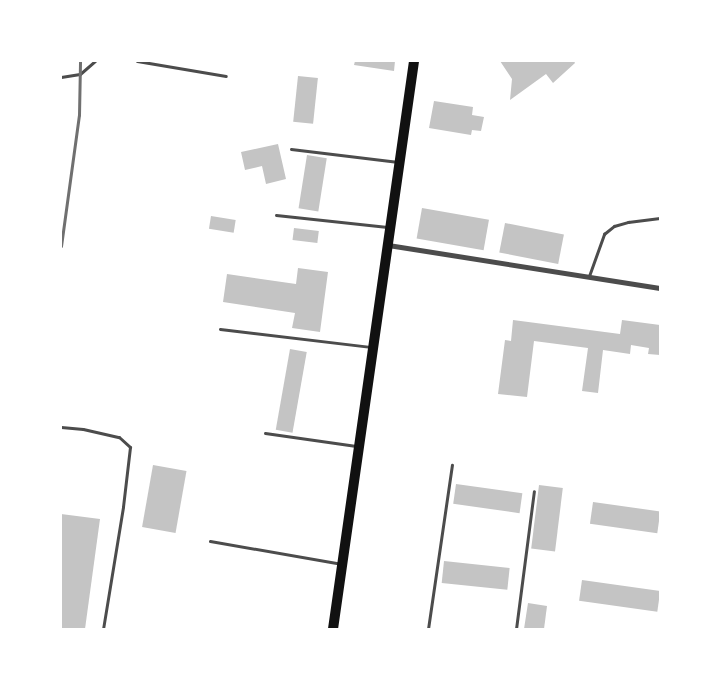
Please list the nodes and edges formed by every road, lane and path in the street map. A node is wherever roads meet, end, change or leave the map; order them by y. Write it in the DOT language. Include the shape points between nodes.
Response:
graph roads {
  1 [pos="95,61"];
  2 [pos="137,61"];
  3 [pos="414,61"];
  4 [pos="226,76"];
  5 [pos="61,77"];
  6 [pos="291,148"];
  7 [pos="399,162"];
  8 [pos="276,215"];
  9 [pos="660,218"];
  10 [pos="390,227"];
  11 [pos="388,245"];
  12 [pos="589,276"];
  13 [pos="660,288"];
  14 [pos="220,328"];
  15 [pos="374,348"];
  16 [pos="61,427"];
  17 [pos="265,433"];
  18 [pos="359,446"];
  19 [pos="452,465"];
  20 [pos="534,491"];
  21 [pos="210,542"];
  22 [pos="342,564"];
  23 [pos="103,629"];
  24 [pos="333,629"];
  25 [pos="428,629"];
  26 [pos="516,629"];
  1 -- 5 [label="lane" via="80,74"];
  2 -- 4 [label="lane"];
  3 -- 7 [label="highway"];
  6 -- 7 [label="lane"];
  7 -- 10 [label="highway"];
  8 -- 10 [label="lane"];
  9 -- 12 [label="lane" via="614,226 604,234"];
  10 -- 11 [label="highway"];
  11 -- 12 [label="street"];
  11 -- 15 [label="highway"];
  12 -- 13 [label="street"];
  14 -- 15 [label="lane"];
  15 -- 18 [label="highway"];
  16 -- 23 [label="lane" via="119,437 130,447"];
  17 -- 18 [label="lane"];
  18 -- 22 [label="highway"];
  19 -- 25 [label="lane"];
  20 -- 26 [label="lane"];
  21 -- 22 [label="lane"];
  22 -- 24 [label="highway"];
}
